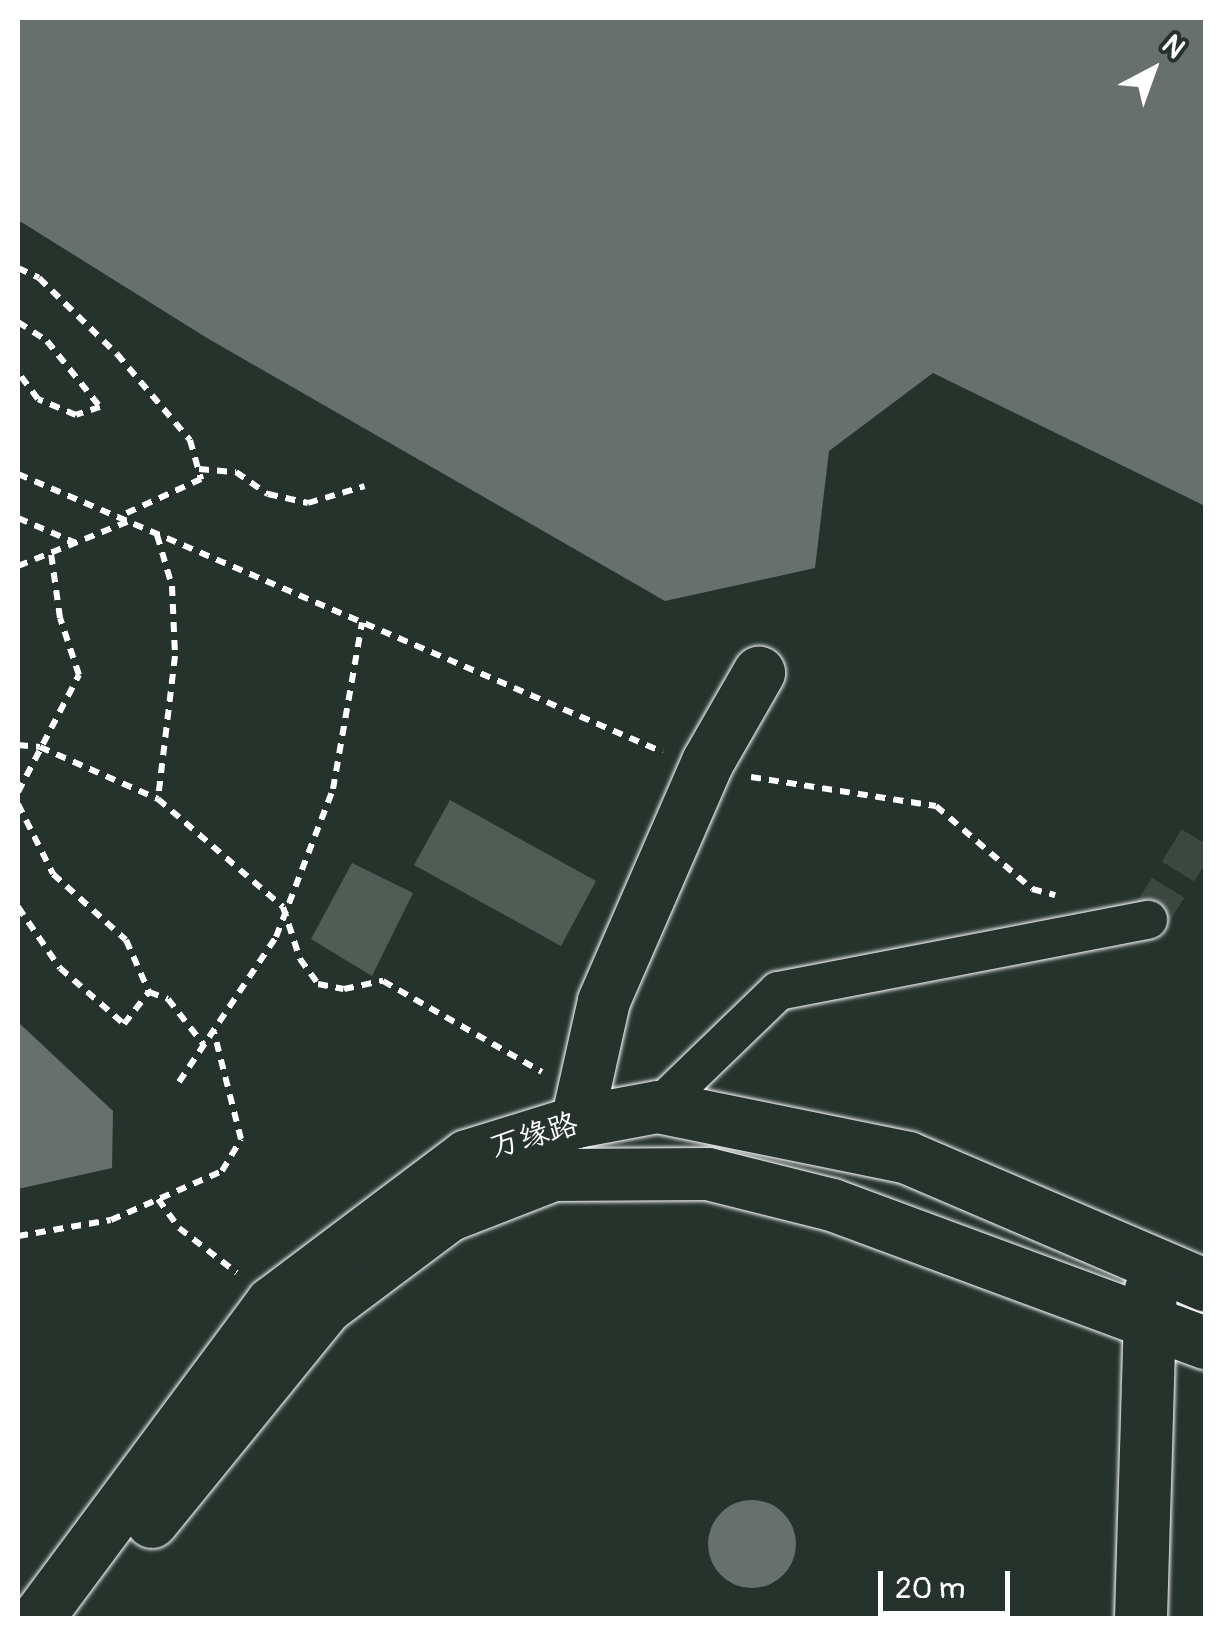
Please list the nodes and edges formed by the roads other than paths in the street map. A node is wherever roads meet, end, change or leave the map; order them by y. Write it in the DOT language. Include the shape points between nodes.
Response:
graph roads {
  1 [pos="759,673"];
  2 [pos="1148,920"];
  3 [pos="658,1106"];
  4 [pos="580,1108"];
  5 [pos="1152,1261"];
  6 [pos="1206,1286"];
  7 [pos="1150,1319"];
  8 [pos="1206,1344"];
  9 [pos="38,1618"];
  10 [pos="70,1618"];
  11 [pos="1141,1618"];
  1 -- 4 [label="main road" via="705,770 604,1001"];
  2 -- 3 [label="street" via="778,991"];
  3 -- 4 [label="main road, 万缘路"];
  3 -- 5 [label="main road, 万缘路" via="908,1158"];
  4 -- 9 [label="main road, 万缘路" via="467,1156 272,1304"];
  5 -- 6 [label="main road, 万缘路"];
  5 -- 7 [label="main road"];
  7 -- 8 [label="main road, 万缘路"];
  7 -- 10 [label="main road, 万缘路" via="832,1205 708,1174 554,1175 448,1216 327,1308"];
  7 -- 11 [label="main road"];
}
